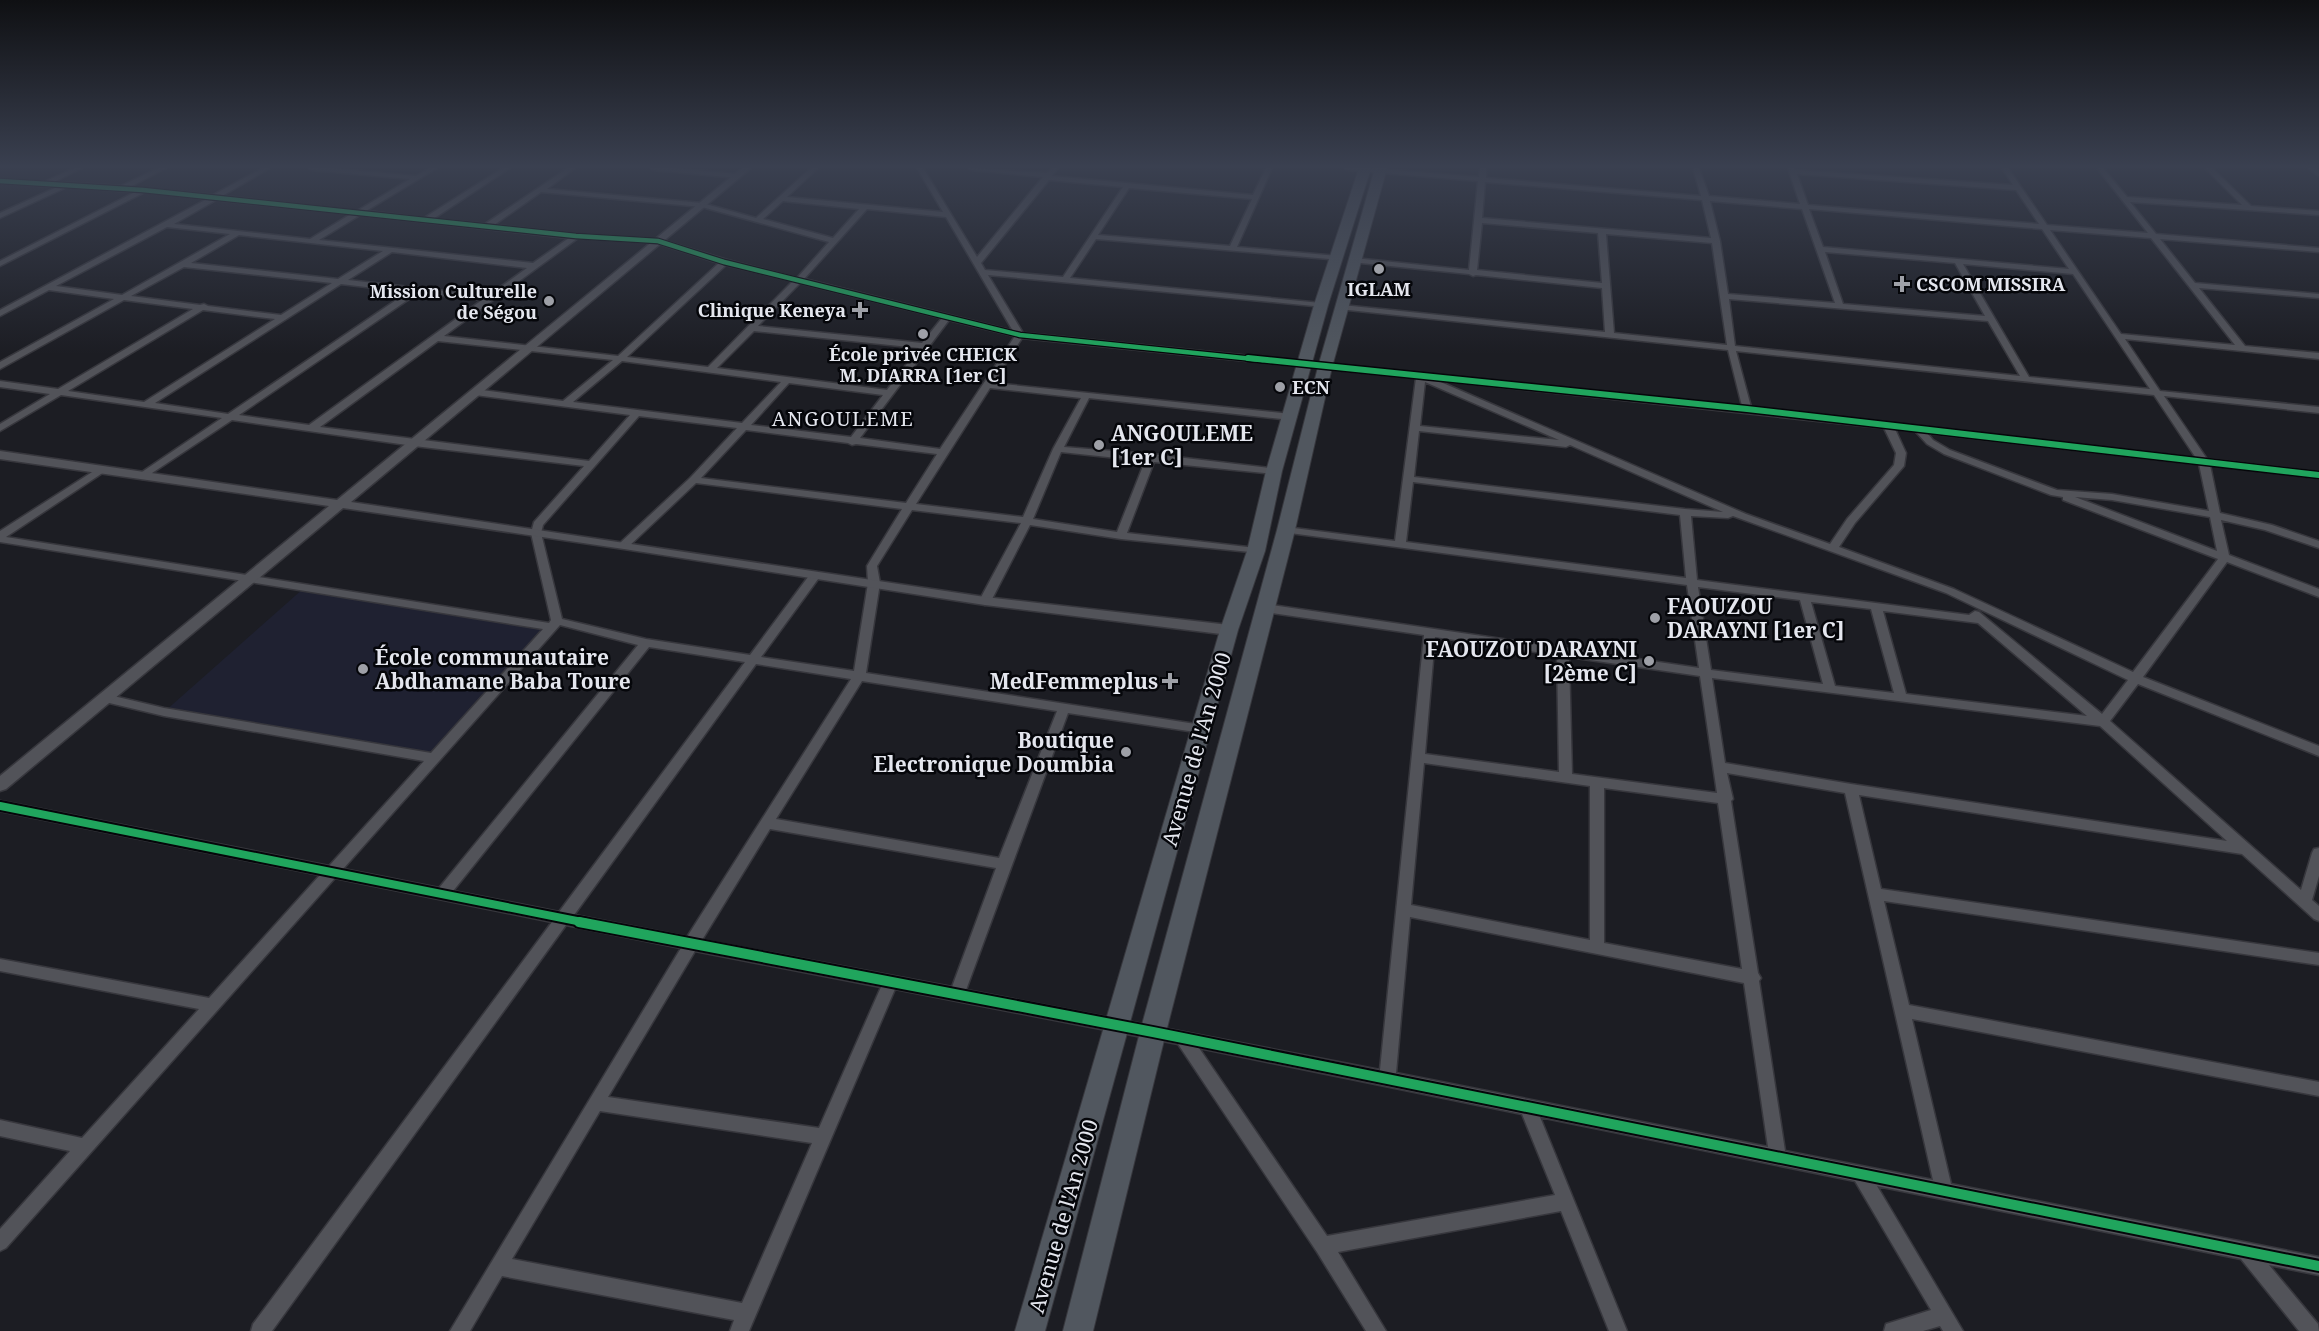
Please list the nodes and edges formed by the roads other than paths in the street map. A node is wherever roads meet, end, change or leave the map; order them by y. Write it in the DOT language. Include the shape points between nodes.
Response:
graph roads {
  1 [pos="65,230"];
  2 [pos="157,230"];
  3 [pos="212,230"];
  4 [pos="329,230"];
  5 [pos="517,230"];
  6 [pos="672,230"];
  7 [pos="797,230"];
  8 [pos="844,230"];
  9 [pos="957,230"];
  10 [pos="1004,230"];
  11 [pos="1099,230"];
  12 [pos="1241,230"];
  13 [pos="1353,230"];
  14 [pos="1477,230"];
  15 [pos="1583,230"];
  16 [pos="1714,230"];
  17 [pos="1813,230"];
  18 [pos="2047,230"];
  19 [pos="2083,230"];
  20 [pos="2150,230"];
  21 [pos="1602,232"];
  22 [pos="238,233"];
  23 [pos="576,236"];
  24 [pos="2155,236"];
  25 [pos="1095,237"];
  26 [pos="310,241"];
  27 [pos="834,241"];
  28 [pos="1716,241"];
  29 [pos="658,242"];
  30 [pos="1233,248"];
  31 [pos="1820,249"];
  32 [pos="390,250"];
  33 [pos="2319,250"];
  34 [pos="1346,259"];
  35 [pos="1958,261"];
  36 [pos="724,262"];
  37 [pos="977,263"];
  38 [pos="0,264"];
  39 [pos="182,264"];
  40 [pos="535,266"];
  41 [pos="982,272"];
  42 [pos="2076,272"];
  43 [pos="1473,274"];
  44 [pos="1065,280"];
  45 [pos="341,281"];
  46 [pos="798,281"];
  47 [pos="2192,285"];
  48 [pos="1606,286"];
  49 [pos="50,288"];
  50 [pos="417,290"];
  51 [pos="125,296"];
  52 [pos="1725,296"];
  53 [pos="2319,296"];
  54 [pos="491,298"];
  55 [pos="204,306"];
  56 [pos="1332,306"];
  57 [pos="1840,306"];
  58 [pos="0,313"];
  59 [pos="283,318"];
  60 [pos="946,318"];
  61 [pos="1991,319"];
  62 [pos="751,328"];
  63 [pos="1020,335"];
  64 [pos="1611,336"];
  65 [pos="2119,336"];
  66 [pos="438,338"];
  67 [pos="924,346"];
  68 [pos="530,347"];
  69 [pos="1732,348"];
  70 [pos="2243,349"];
  71 [pos="2319,356"];
  72 [pos="620,359"];
  73 [pos="1315,365"];
  74 [pos="0,366"];
  75 [pos="710,370"];
  76 [pos="1421,377"];
  77 [pos="788,379"];
  78 [pos="2026,379"];
  79 [pos="0,384"];
  80 [pos="988,385"];
  81 [pos="60,392"];
  82 [pos="475,392"];
  83 [pos="891,393"];
  84 [pos="2158,393"];
  85 [pos="1086,396"];
  86 [pos="566,403"];
  87 [pos="144,406"];
  88 [pos="1747,409"];
  89 [pos="2319,410"];
  90 [pos="636,414"];
  91 [pos="232,417"];
  92 [pos="1291,417"];
  93 [pos="1888,425"];
  94 [pos="313,427"];
  95 [pos="0,428"];
  96 [pos="741,428"];
  97 [pos="1415,428"];
  98 [pos="1918,429"];
  99 [pos="852,442"];
  100 [pos="414,443"];
  101 [pos="1580,446"];
  102 [pos="1058,449"];
  103 [pos="943,452"];
  104 [pos="0,454"];
  105 [pos="1151,457"];
  106 [pos="2204,462"];
  107 [pos="592,464"];
  108 [pos="100,470"];
  109 [pos="1274,471"];
  110 [pos="2319,475"];
  111 [pos="143,476"];
  112 [pos="1408,479"];
  113 [pos="694,480"];
  114 [pos="2055,493"];
  115 [pos="339,505"];
  116 [pos="908,507"];
  117 [pos="1685,512"];
  118 [pos="2214,515"];
  119 [pos="1742,516"];
  120 [pos="1027,521"];
  121 [pos="1286,530"];
  122 [pos="536,533"];
  123 [pos="1121,536"];
  124 [pos="0,537"];
  125 [pos="1400,544"];
  126 [pos="624,545"];
  127 [pos="2319,546"];
  128 [pos="1832,549"];
  129 [pos="1256,551"];
  130 [pos="2224,558"];
  131 [pos="815,575"];
  132 [pos="250,579"];
  133 [pos="874,583"];
  134 [pos="1692,583"];
  135 [pos="1950,591"];
  136 [pos="2319,592"];
  137 [pos="1804,596"];
  138 [pos="985,601"];
  139 [pos="1876,607"];
  140 [pos="1265,608"];
  141 [pos="1980,620"];
  142 [pos="554,624"];
  143 [pos="1229,630"];
  144 [pos="1430,633"];
  145 [pos="646,643"];
  146 [pos="1563,654"];
  147 [pos="753,659"];
  148 [pos="1706,674"];
  149 [pos="859,676"];
  150 [pos="2135,678"];
  151 [pos="1830,688"];
  152 [pos="1901,697"];
  153 [pos="105,698"];
  154 [pos="1064,708"];
  155 [pos="2103,722"];
  156 [pos="1202,729"];
  157 [pos="2319,751"];
  158 [pos="435,758"];
  159 [pos="1418,758"];
  160 [pos="1721,767"];
  161 [pos="1566,778"];
  162 [pos="1597,782"];
  163 [pos="0,785"];
  164 [pos="1851,789"];
  165 [pos="1726,799"];
  166 [pos="0,806"];
  167 [pos="767,823"];
  168 [pos="2244,849"];
  169 [pos="2319,853"];
  170 [pos="1004,864"];
  171 [pos="332,872"];
  172 [pos="442,894"];
  173 [pos="1876,894"];
  174 [pos="2304,902"];
  175 [pos="1404,910"];
  176 [pos="2319,915"];
  177 [pos="563,918"];
  178 [pos="691,944"];
  179 [pos="1597,948"];
  180 [pos="2319,958"];
  181 [pos="0,964"];
  182 [pos="1753,978"];
  183 [pos="891,981"];
  184 [pos="957,994"];
  185 [pos="213,1005"];
  186 [pos="1904,1011"];
  187 [pos="1118,1025"];
  188 [pos="1153,1032"];
  189 [pos="1184,1039"];
  190 [pos="1387,1079"];
  191 [pos="2319,1089"];
  192 [pos="596,1103"];
  193 [pos="1528,1108"];
  194 [pos="0,1128"];
  195 [pos="823,1137"];
  196 [pos="86,1148"];
  197 [pos="1778,1158"];
  198 [pos="1860,1174"];
  199 [pos="1944,1191"];
  200 [pos="1565,1202"];
  201 [pos="0,1242"];
  202 [pos="1323,1246"];
  203 [pos="2246,1251"];
  204 [pos="499,1266"];
  205 [pos="2319,1266"];
  206 [pos="747,1313"];
  207 [pos="1949,1323"];
  208 [pos="260,1331"];
  209 [pos="459,1331"];
  210 [pos="739,1331"];
  211 [pos="1030,1331"];
  212 [pos="1078,1331"];
  213 [pos="1377,1331"];
  214 [pos="1618,1331"];
  215 [pos="1893,1331"];
  216 [pos="2311,1331"];
  1 -- 38 [label="street"];
  2 -- 49 [label="street"];
  3 -- 22 [label="street"];
  4 -- 26 [label="street"];
  5 -- 23 [label="street"];
  6 -- 29 [label="street"];
  7 -- 27 [label="street"];
  8 -- 27 [label="street"];
  9 -- 37 [label="street"];
  10 -- 37 [label="street"];
  11 -- 25 [label="street"];
  12 -- 30 [label="street"];
  13 -- 34 [label="main road, Avenue de l'An 2000"];
  14 -- 43 [label="street"];
  15 -- 21 [label="street"];
  16 -- 28 [label="street"];
  17 -- 31 [label="street"];
  18 -- 42 [label="street"];
  19 -- 24 [label="street"];
  20 -- 24 [label="street"];
  21 -- 28 [label="street"];
  21 -- 48 [label="street"];
  22 -- 26 [label="street"];
  22 -- 39 [label="street"];
  23 -- 29 [label="street"];
  23 -- 40 [label="street"];
  24 -- 33 [label="street"];
  24 -- 47 [label="street"];
  25 -- 30 [label="street"];
  25 -- 44 [label="street"];
  26 -- 32 [label="street"];
  27 -- 46 [label="street"];
  28 -- 52 [label="street"];
  29 -- 36 [label="street"];
  29 -- 68 [label="street"];
  30 -- 34 [label="street"];
  31 -- 35 [label="street"];
  31 -- 57 [label="street"];
  32 -- 40 [label="street"];
  32 -- 45 [label="street"];
  34 -- 43 [label="street"];
  34 -- 56 [label="main road, Avenue de l'An 2000"];
  35 -- 42 [label="street"];
  35 -- 61 [label="street"];
  36 -- 46 [label="street"];
  36 -- 72 [label="street"];
  37 -- 41 [label="street"];
  39 -- 45 [label="street"];
  39 -- 51 [label="street"];
  40 -- 54 [label="street"];
  41 -- 44 [label="street"];
  41 -- 63 [label="street"];
  42 -- 65 [label="street"];
  43 -- 48 [label="street"];
  44 -- 56 [label="street"];
  45 -- 50 [label="street"];
  45 -- 59 [label="street"];
  46 -- 60 [label="street"];
  46 -- 62 [label="street"];
  47 -- 53 [label="street"];
  47 -- 70 [label="street"];
  48 -- 64 [label="street"];
  49 -- 51 [label="street"];
  49 -- 58 [label="street"];
  50 -- 54 [label="street"];
  50 -- 91 [label="street"];
  51 -- 55 [label="street"];
  51 -- 74 [label="street"];
  52 -- 57 [label="street"];
  52 -- 69 [label="street"];
  54 -- 66 [label="street"];
  55 -- 59 [label="street"];
  55 -- 81 [label="street"];
  56 -- 64 [label="street"];
  56 -- 73 [label="main road, Avenue de l'An 2000"];
  57 -- 61 [label="street"];
  59 -- 87 [label="street"];
  60 -- 63 [label="street"];
  60 -- 67 [label="street"];
  61 -- 78 [label="street"];
  62 -- 67 [label="street"];
  62 -- 75 [label="street"];
  63 -- 73 [label="street"];
  63 -- 80 [label="street"];
  64 -- 69 [label="street"];
  65 -- 70 [label="street"];
  65 -- 84 [label="street"];
  66 -- 68 [label="street"];
  66 -- 94 [label="street"];
  67 -- 83 [label="street"];
  68 -- 72 [label="street"];
  68 -- 82 [label="street"];
  69 -- 78 [label="street"];
  69 -- 88 [label="street"];
  70 -- 71 [label="street"];
  72 -- 75 [label="street"];
  72 -- 86 [label="street"];
  73 -- 76 [label="street"];
  73 -- 92 [label="main road, Avenue de l'An 2000"];
  73 -- 121 [label="main road, Avenue de l'An 2000"];
  75 -- 77 [label="street"];
  76 -- 88 [label="street"];
  76 -- 97 [label="street"];
  76 -- 101 [label="street"];
  77 -- 83 [label="street"];
  77 -- 96 [label="street"];
  78 -- 84 [label="street"];
  79 -- 81 [label="street"];
  80 -- 85 [label="street"];
  80 -- 103 [label="street"];
  81 -- 87 [label="street"];
  81 -- 95 [label="street"];
  82 -- 86 [label="street"];
  82 -- 100 [label="street"];
  83 -- 99 [label="street"];
  84 -- 89 [label="street"];
  84 -- 106 [label="street"];
  85 -- 92 [label="street"];
  85 -- 102 [label="street"];
  86 -- 90 [label="street"];
  87 -- 91 [label="street"];
  88 -- 93 [label="street"];
  90 -- 96 [label="street"];
  90 -- 107 [label="street"];
  91 -- 94 [label="street"];
  91 -- 111 [label="street"];
  92 -- 109 [label="main road, Avenue de l'An 2000"];
  93 -- 98 [label="street"];
  93 -- 128 [label="street" via="1901,453 1899,466"];
  94 -- 100 [label="street"];
  96 -- 99 [label="street"];
  96 -- 113 [label="street"];
  97 -- 101 [label="street"];
  97 -- 112 [label="street"];
  98 -- 106 [label="street"];
  98 -- 114 [label="street" via="1947,452"];
  99 -- 103 [label="street"];
  100 -- 107 [label="street"];
  100 -- 115 [label="street"];
  101 -- 119 [label="street"];
  102 -- 105 [label="street"];
  102 -- 120 [label="street"];
  103 -- 116 [label="street"];
  104 -- 108 [label="street"];
  105 -- 109 [label="street"];
  105 -- 123 [label="street"];
  106 -- 110 [label="street"];
  106 -- 118 [label="street"];
  107 -- 122 [label="street" via="538,524"];
  108 -- 111 [label="street"];
  108 -- 124 [label="street"];
  109 -- 129 [label="main road, Avenue de l'An 2000"];
  111 -- 115 [label="street"];
  112 -- 117 [label="street"];
  112 -- 125 [label="street"];
  113 -- 116 [label="street"];
  113 -- 126 [label="street"];
  114 -- 118 [label="street" via="2112,497"];
  114 -- 130 [label="street"];
  115 -- 122 [label="street"];
  115 -- 132 [label="street"];
  116 -- 120 [label="street"];
  116 -- 133 [label="street" via="872,566"];
  117 -- 119 [label="street"];
  117 -- 134 [label="street"];
  118 -- 127 [label="street"];
  118 -- 130 [label="street"];
  119 -- 128 [label="street"];
  120 -- 123 [label="street"];
  120 -- 138 [label="street"];
  121 -- 125 [label="street"];
  121 -- 140 [label="main road, Avenue de l'An 2000"];
  122 -- 126 [label="street"];
  122 -- 142 [label="street"];
  123 -- 129 [label="street"];
  124 -- 132 [label="street"];
  125 -- 134 [label="street"];
  126 -- 131 [label="street"];
  128 -- 135 [label="street"];
  129 -- 143 [label="main road, Avenue de l'An 2000"];
  130 -- 136 [label="street"];
  130 -- 150 [label="street"];
  131 -- 133 [label="street"];
  131 -- 147 [label="street"];
  132 -- 142 [label="street"];
  132 -- 153 [label="street"];
  133 -- 138 [label="street"];
  133 -- 149 [label="street"];
  134 -- 137 [label="street"];
  134 -- 148 [label="street"];
  135 -- 141 [label="street"];
  135 -- 150 [label="street"];
  137 -- 139 [label="street"];
  137 -- 151 [label="street"];
  138 -- 143 [label="street"];
  139 -- 141 [label="street"];
  139 -- 152 [label="street"];
  140 -- 144 [label="street"];
  140 -- 188 [label="main road, Avenue de l'An 2000"];
  141 -- 155 [label="street"];
  142 -- 145 [label="street"];
  142 -- 158 [label="street"];
  143 -- 156 [label="main road, Avenue de l'An 2000"];
  144 -- 146 [label="street"];
  144 -- 159 [label="street"];
  145 -- 147 [label="street"];
  145 -- 172 [label="street"];
  146 -- 148 [label="street"];
  146 -- 161 [label="street"];
  147 -- 149 [label="street"];
  147 -- 177 [label="street"];
  148 -- 151 [label="street"];
  148 -- 160 [label="street"];
  149 -- 154 [label="street"];
  149 -- 167 [label="street"];
  150 -- 155 [label="street"];
  150 -- 157 [label="street"];
  151 -- 152 [label="street"];
  152 -- 155 [label="street"];
  153 -- 158 [label="street" via="164,712"];
  153 -- 163 [label="street"];
  154 -- 156 [label="street"];
  154 -- 170 [label="street"];
  155 -- 168 [label="street"];
  156 -- 187 [label="main road, Avenue de l'An 2000"];
  158 -- 171 [label="street"];
  159 -- 161 [label="street"];
  159 -- 175 [label="street"];
  160 -- 164 [label="street"];
  160 -- 165 [label="street"];
  161 -- 162 [label="street"];
  162 -- 165 [label="street"];
  162 -- 179 [label="street"];
  164 -- 168 [label="street"];
  164 -- 173 [label="street"];
  165 -- 182 [label="street"];
  166 -- 171 [label="street"];
  167 -- 170 [label="street"];
  167 -- 178 [label="street"];
  168 -- 174 [label="street"];
  169 -- 174 [label="street"];
  170 -- 184 [label="street"];
  171 -- 172 [label="street"];
  171 -- 185 [label="street"];
  172 -- 177 [label="street"];
  173 -- 180 [label="street"];
  173 -- 186 [label="street"];
  174 -- 176 [label="street"];
  175 -- 179 [label="street"];
  175 -- 190 [label="street"];
  177 -- 178 [label="street"];
  177 -- 208 [label="street"];
  178 -- 183 [label="street"];
  178 -- 192 [label="street"];
  179 -- 182 [label="street"];
  181 -- 185 [label="street"];
  182 -- 197 [label="street"];
  183 -- 184 [label="street"];
  183 -- 195 [label="street"];
  184 -- 187 [label="street"];
  185 -- 196 [label="street"];
  186 -- 191 [label="street"];
  186 -- 199 [label="street"];
  187 -- 188 [label="street"];
  187 -- 211 [label="main road, Avenue de l'An 2000"];
  188 -- 189 [label="street"];
  188 -- 212 [label="main road, Avenue de l'An 2000"];
  189 -- 190 [label="street"];
  189 -- 202 [label="street"];
  190 -- 193 [label="street"];
  192 -- 195 [label="street"];
  192 -- 204 [label="street"];
  193 -- 197 [label="street"];
  193 -- 200 [label="street"];
  194 -- 196 [label="street"];
  195 -- 206 [label="street"];
  196 -- 201 [label="street"];
  197 -- 198 [label="street"];
  198 -- 199 [label="street"];
  198 -- 207 [label="street"];
  199 -- 203 [label="street"];
  200 -- 202 [label="street"];
  200 -- 214 [label="street"];
  202 -- 213 [label="street"];
  203 -- 205 [label="street"];
  203 -- 216 [label="street"];
  204 -- 206 [label="street"];
  204 -- 209 [label="street"];
  206 -- 210 [label="street"];
  207 -- 215 [label="street"];
}
